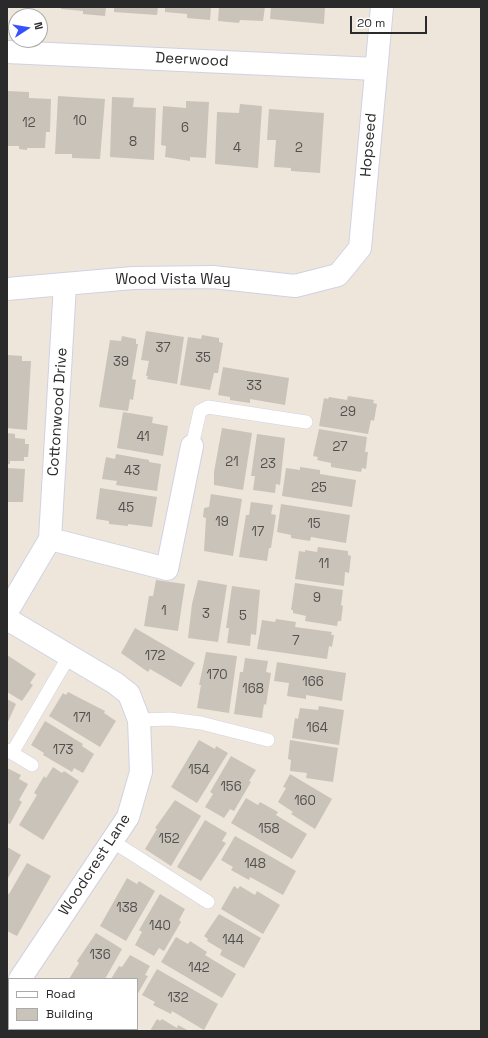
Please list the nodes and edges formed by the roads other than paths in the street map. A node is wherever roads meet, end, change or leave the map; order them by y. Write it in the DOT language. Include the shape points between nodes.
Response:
graph roads {
  1 [pos="382,7"];
  2 [pos="7,52"];
  3 [pos="376,69"];
  4 [pos="338,275"];
  5 [pos="65,285"];
  6 [pos="7,290"];
  7 [pos="306,422"];
  8 [pos="192,446"];
  9 [pos="50,539"];
  10 [pos="7,612"];
  11 [pos="7,619"];
  12 [pos="69,656"];
  13 [pos="139,720"];
  14 [pos="268,740"];
  15 [pos="10,752"];
  16 [pos="32,765"];
  17 [pos="112,841"];
  18 [pos="208,902"];
  19 [pos="27,977"];
  1 -- 3 [label="street, Hopseed"];
  2 -- 3 [label="street, Deerwood"];
  3 -- 4 [label="street, Hopseed" via="360,248"];
  4 -- 5 [label="street, Wood Vista Way" via="295,286 213,277 132,278"];
  5 -- 6 [label="street, Wood Vista Way"];
  5 -- 9 [label="street, Cottonwood Drive"];
  7 -- 8 [label="lane" via="208,407 200,410"];
  8 -- 9 [label="street" via="167,569"];
  9 -- 10 [label="street, Cottonwood Drive"];
  11 -- 12 [label="street, Woodcrest Lane"];
  12 -- 13 [label="street, Woodcrest Lane" via="129,694"];
  12 -- 15 [label="lane"];
  13 -- 14 [label="lane" via="170,719 201,723"];
  13 -- 17 [label="street, Woodcrest Lane" via="141,772 128,817"];
  15 -- 16 [label="lane"];
  17 -- 18 [label="lane"];
  17 -- 19 [label="street, Woodcrest Lane"];
}
